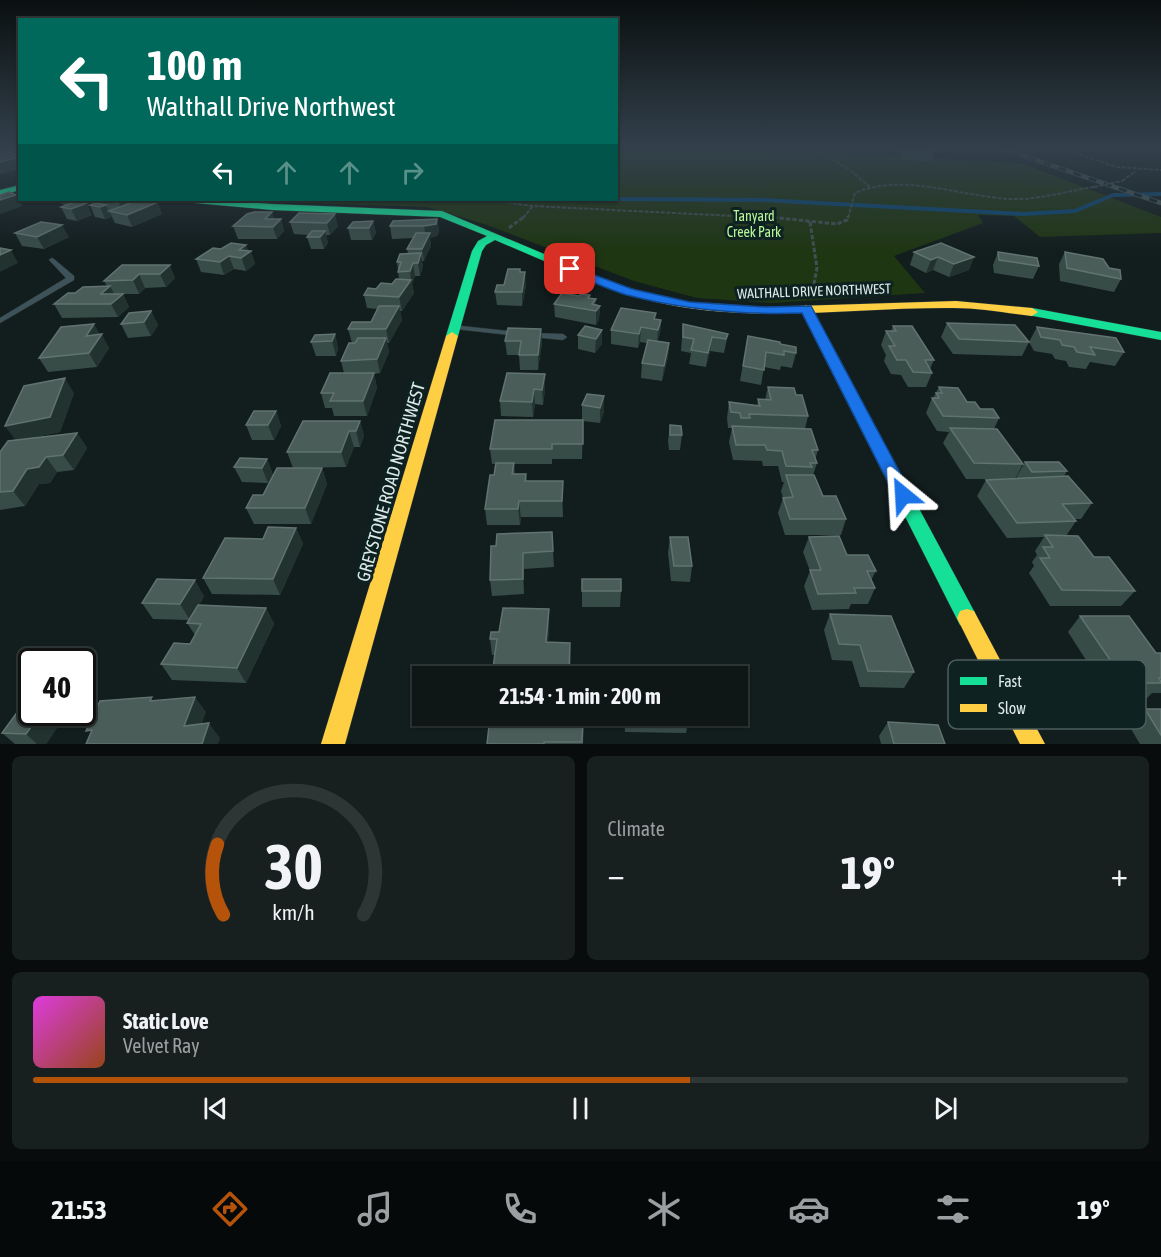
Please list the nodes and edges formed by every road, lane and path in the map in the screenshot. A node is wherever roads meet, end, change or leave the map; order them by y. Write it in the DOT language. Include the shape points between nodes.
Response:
graph roads {
  1 [pos="864,182"];
  2 [pos="1119,182"];
  3 [pos="870,187"];
  4 [pos="18,188"];
  5 [pos="0,193"];
  6 [pos="206,201"];
  7 [pos="499,201"];
  8 [pos="533,206"];
  9 [pos="810,222"];
  10 [pos="493,237"];
  11 [pos="52,260"];
  12 [pos="806,309"];
  13 [pos="0,321"];
  14 [pos="455,327"];
  15 [pos="1161,336"];
  16 [pos="563,337"];
  17 [pos="989,660"];
  18 [pos="1025,729"];
  19 [pos="333,744"];
  20 [pos="1033,744"];
  1 -- 3 [label="path"];
  2 -- 3 [label="path, bridge" via="1017,199 920,187"];
  3 -- 9 [label="path" via="854,195 844,223"];
  4 -- 5 [label="street"];
  6 -- 10 [label="street, WALTHALL DRIVE NORTHWEST" via="442,214"];
  7 -- 8 [label="path"];
  8 -- 9 [label="path" via="759,216"];
  8 -- 10 [label="path" via="515,225"];
  9 -- 12 [label="path" via="815,240 816,285"];
  10 -- 12 [label="street, WALTHALL DRIVE NORTHWEST" via="651,298 727,309"];
  10 -- 14 [label="street, GREYSTONE ROAD NORTHWEST" via="477,251"];
  11 -- 13 [label="lane" via="71,278"];
  12 -- 15 [label="street, WALTHALL DRIVE NORTHWEST" via="918,304 996,307"];
  12 -- 17 [label="street"];
  14 -- 16 [label="lane"];
  14 -- 19 [label="street, GREYSTONE ROAD NORTHWEST"];
  18 -- 20 [label="street"];
}
